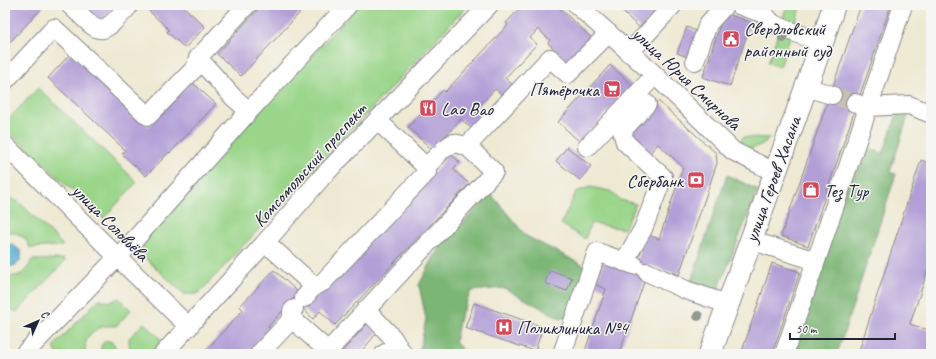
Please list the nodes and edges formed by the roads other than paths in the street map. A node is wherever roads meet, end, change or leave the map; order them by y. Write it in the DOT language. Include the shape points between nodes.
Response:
graph roads {
  1 [pos="247,5"];
  2 [pos="348,5"];
  3 [pos="489,5"];
  4 [pos="577,5"];
  5 [pos="673,5"];
  6 [pos="725,5"];
  7 [pos="739,5"];
  8 [pos="834,5"];
  9 [pos="903,5"];
  10 [pos="71,6"];
  11 [pos="128,7"];
  12 [pos="54,28"];
  13 [pos="609,33"];
  14 [pos="822,43"];
  15 [pos="630,53"];
  16 [pos="198,58"];
  17 [pos="695,61"];
  18 [pos="655,75"];
  19 [pos="5,81"];
  20 [pos="805,87"];
  21 [pos="832,95"];
  22 [pos="647,104"];
  23 [pos="861,105"];
  24 [pos="249,111"];
  25 [pos="931,114"];
  26 [pos="377,120"];
  27 [pos="5,145"];
  28 [pos="468,146"];
  29 [pos="587,147"];
  30 [pos="436,157"];
  31 [pos="774,172"];
  32 [pos="750,240"];
  33 [pos="263,245"];
  34 [pos="117,257"];
  35 [pos="816,261"];
  36 [pos="635,267"];
  37 [pos="302,301"];
  38 [pos="727,304"];
  39 [pos="366,309"];
  40 [pos="189,327"];
  41 [pos="330,352"];
  42 [pos="24,354"];
  43 [pos="163,354"];
  44 [pos="259,354"];
  45 [pos="403,354"];
  46 [pos="562,354"];
  47 [pos="710,354"];
  48 [pos="784,354"];
  1 -- 16 [label="street"];
  2 -- 24 [label="street"];
  3 -- 26 [label="street, Комсомольский проспект"];
  4 -- 13 [label="street, улица Юрия Смирнова"];
  5 -- 15 [label="street"];
  6 -- 17 [label="street" via="708,24"];
  7 -- 14 [label="street" via="764,14 773,24"];
  8 -- 14 [label="main road, улица Героев Хасана"];
  9 -- 23 [label="street"];
  10 -- 11 [label="street" via="101,31 107,29"];
  10 -- 12 [label="street"];
  12 -- 16 [label="street" via="148,116 195,68"];
  12 -- 19 [label="street"];
  13 -- 15 [label="street, улица Юрия Смирнова"];
  13 -- 28 [label="street" via="568,74 550,58"];
  14 -- 20 [label="main road, улица Героев Хасана"];
  15 -- 18 [label="street, улица Юрия Смирнова"];
  16 -- 24 [label="street"];
  18 -- 29 [label="street"];
  18 -- 31 [label="street, улица Юрия Смирнова" via="733,150"];
  20 -- 21 [label="street"];
  20 -- 31 [label="main road, улица Героев Хасана"];
  22 -- 36 [label="street" via="622,132 625,142 664,177 643,230"];
  23 -- 25 [label="street" via="909,105"];
  23 -- 35 [label="street"];
  24 -- 34 [label="street"];
  26 -- 30 [label="street"];
  26 -- 33 [label="street, Комсомольский проспект"];
  27 -- 34 [label="street, улица Соловьёва"];
  28 -- 30 [label="street" via="453,143"];
  28 -- 39 [label="street" via="494,172"];
  30 -- 37 [label="street" via="426,172"];
  31 -- 32 [label="main road, улица Героев Хасана"];
  32 -- 35 [label="street"];
  32 -- 38 [label="main road, улица Героев Хасана"];
  33 -- 37 [label="street" via="273,249"];
  33 -- 40 [label="street, Комсомольский проспект"];
  34 -- 40 [label="street, улица Соловьёва"];
  34 -- 42 [label="street"];
  35 -- 48 [label="street"];
  36 -- 38 [label="street" via="686,290"];
  36 -- 46 [label="street" via="597,252"];
  37 -- 41 [label="street"];
  37 -- 44 [label="street"];
  38 -- 47 [label="main road, улица Героев Хасана"];
  39 -- 41 [label="street"];
  39 -- 45 [label="street" via="392,337"];
  40 -- 43 [label="street, Комсомольский проспект"];
}
